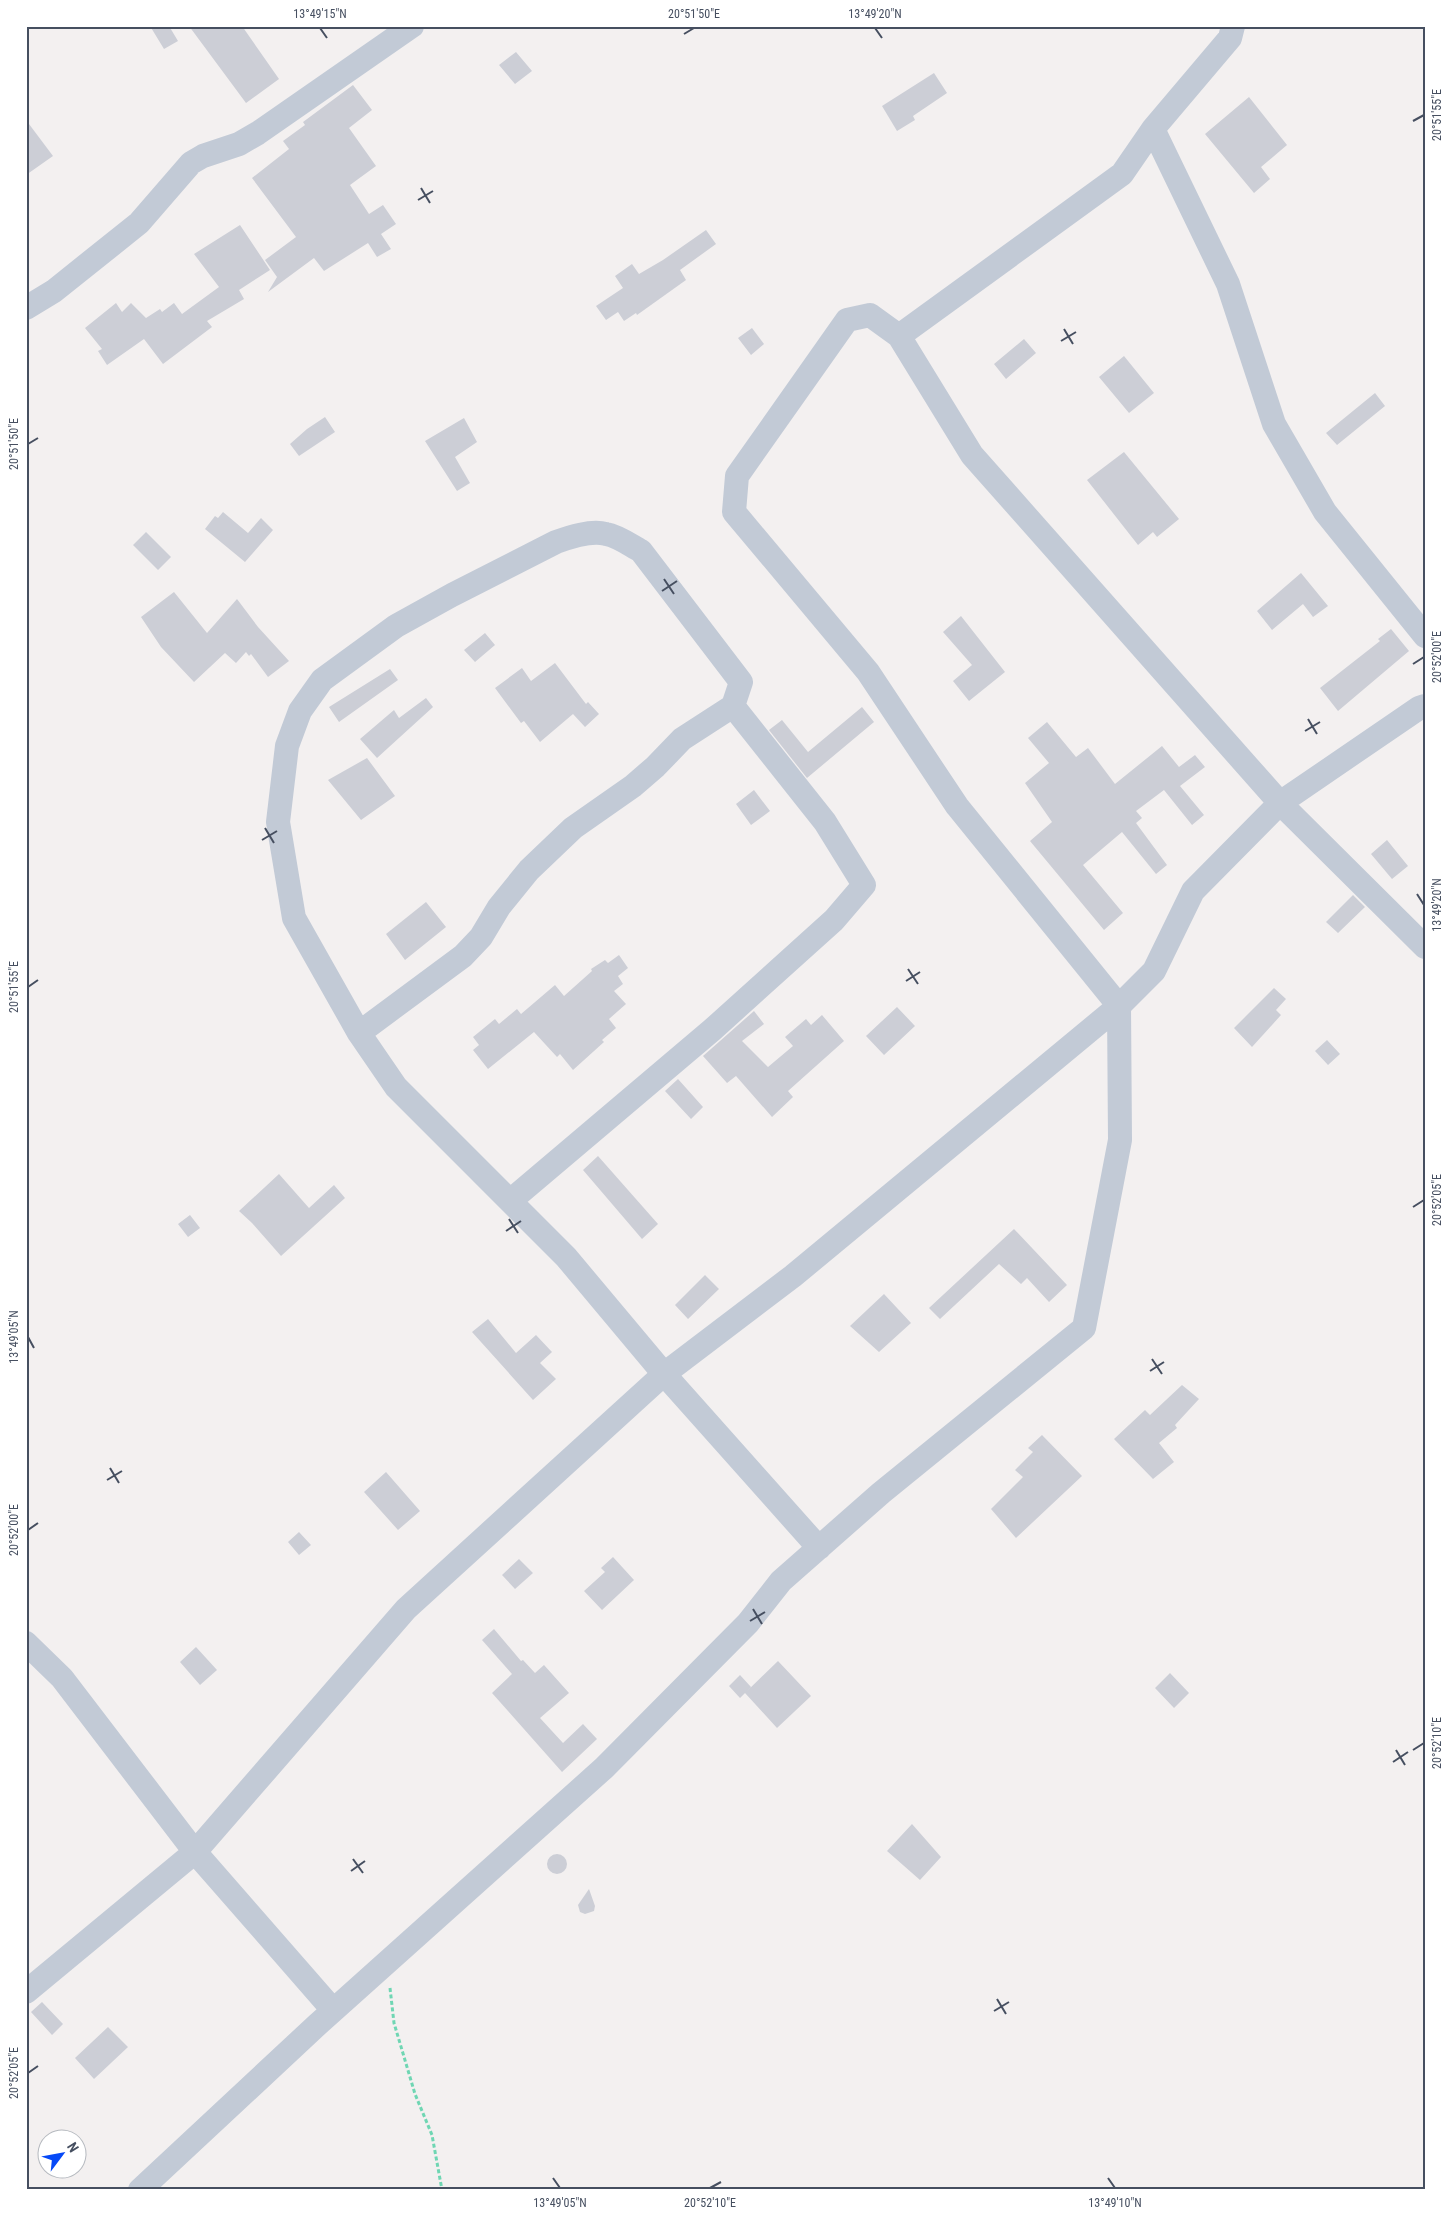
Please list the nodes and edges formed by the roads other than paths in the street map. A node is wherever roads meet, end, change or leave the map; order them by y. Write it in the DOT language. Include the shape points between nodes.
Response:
graph roads {
  1 [pos="412,26"];
  2 [pos="1228,30"];
  3 [pos="1153,129"];
  4 [pos="26,308"];
  5 [pos="899,336"];
  6 [pos="1425,636"];
  7 [pos="733,706"];
  8 [pos="1425,706"];
  9 [pos="1280,803"];
  10 [pos="1425,947"];
  11 [pos="1119,1006"];
  12 [pos="359,1033"];
  13 [pos="510,1201"];
  14 [pos="664,1374"];
  15 [pos="819,1548"];
  16 [pos="26,1643"];
  17 [pos="195,1852"];
  18 [pos="26,1992"];
  19 [pos="333,2010"];
  20 [pos="140,2190"];
  1 -- 4 [label="street" via="258,133 191,163 139,223 54,292"];
  2 -- 3 [label="street"];
  3 -- 5 [label="street" via="1122,174"];
  3 -- 6 [label="street" via="1228,284 1274,424 1325,512"];
  5 -- 9 [label="street" via="972,455"];
  5 -- 11 [label="street" via="870,315 847,320 737,476 734,512 868,672 957,806"];
  7 -- 12 [label="street" via="682,739 633,786 573,828 529,870 498,906 481,937 463,956"];
  7 -- 12 [label="street" via="741,682 641,551 605,533 573,536 556,542 478,581 396,626 322,680 300,711 287,746 278,822 294,918"];
  7 -- 13 [label="street" via="825,822 864,886 834,920 712,1030"];
  8 -- 9 [label="street"];
  9 -- 10 [label="street"];
  9 -- 11 [label="street" via="1193,890 1154,971"];
  11 -- 14 [label="street" via="793,1276"];
  11 -- 15 [label="street" via="1120,1140 1084,1328 881,1493"];
  12 -- 13 [label="street" via="396,1087"];
  13 -- 14 [label="street" via="566,1257"];
  14 -- 15 [label="street"];
  14 -- 17 [label="street" via="406,1609"];
  15 -- 19 [label="street" via="781,1580 748,1622 604,1768"];
  16 -- 17 [label="street" via="62,1678"];
  17 -- 18 [label="street"];
  17 -- 19 [label="street"];
  19 -- 20 [label="street"];
}
